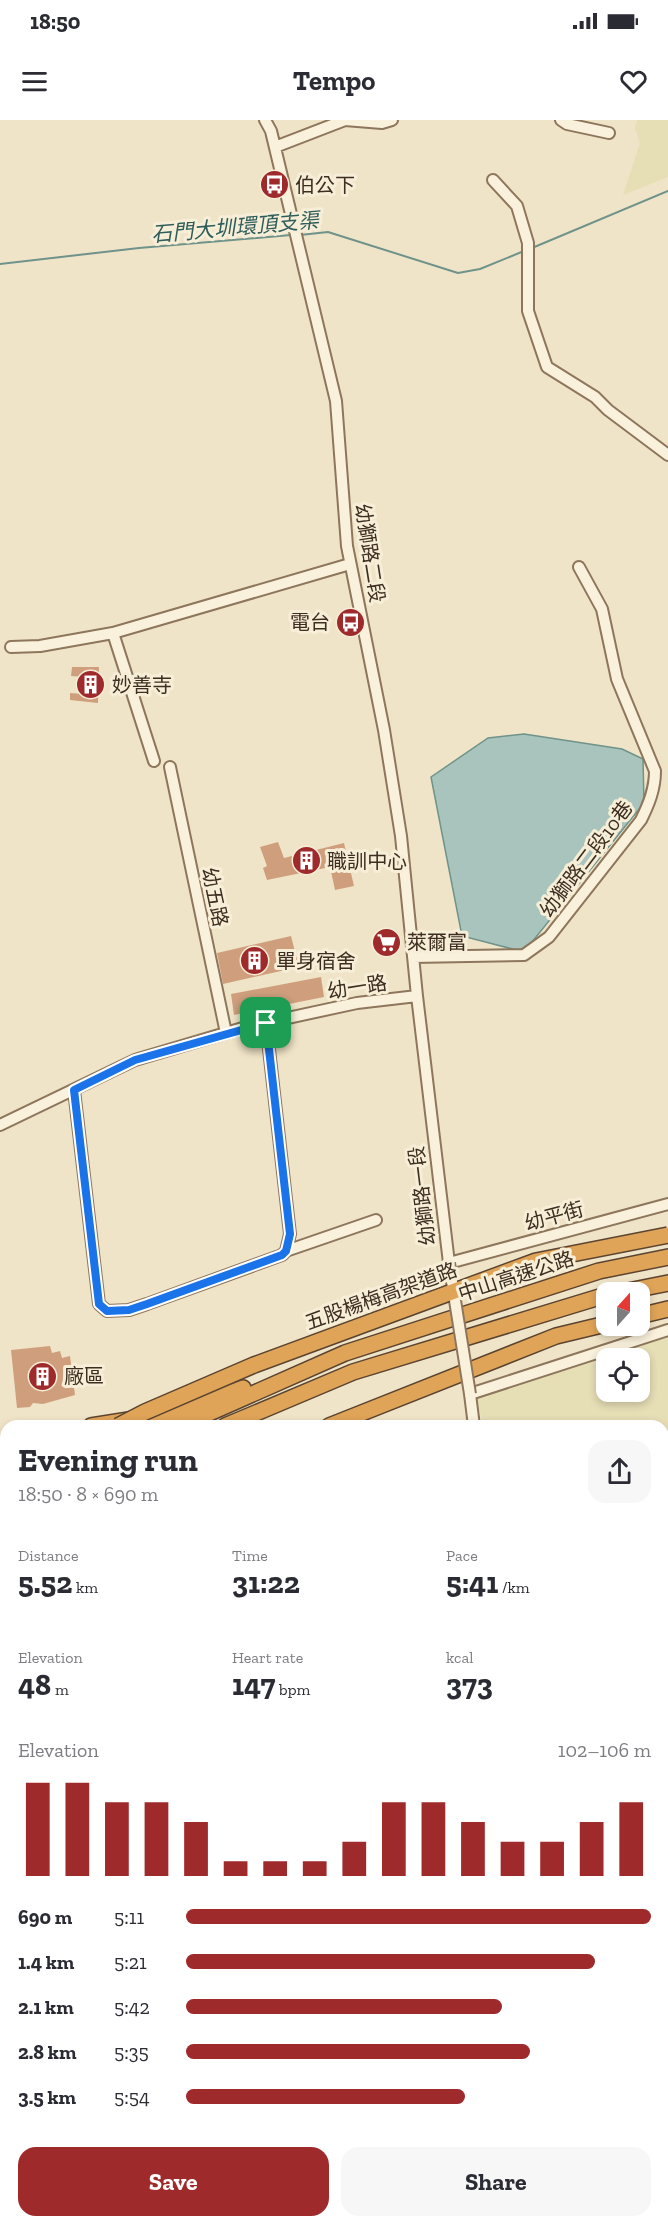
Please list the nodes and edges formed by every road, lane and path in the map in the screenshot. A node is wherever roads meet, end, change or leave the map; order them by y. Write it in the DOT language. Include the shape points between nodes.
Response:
graph roads {
  1 [pos="265,120"];
  2 [pos="392,120"];
  3 [pos="561,120"];
  4 [pos="609,133"];
  5 [pos="275,147"];
  6 [pos="493,180"];
  7 [pos="668,455"];
  8 [pos="350,564"];
  9 [pos="579,567"];
  10 [pos="113,633"];
  11 [pos="11,647"];
  12 [pos="154,761"];
  13 [pos="170,767"];
  14 [pos="413,957"];
  15 [pos="417,996"];
  16 [pos="266,1023"];
  17 [pos="226,1033"];
  18 [pos="74,1090"];
  19 [pos="0,1125"];
  20 [pos="668,1204"];
  21 [pos="376,1220"];
  22 [pos="668,1235"];
  23 [pos="286,1251"];
  24 [pos="668,1257"];
  25 [pos="449,1263"];
  26 [pos="668,1283"];
  27 [pos="650,1287"];
  28 [pos="596,1298"];
  29 [pos="668,1309"];
  30 [pos="650,1313"];
  31 [pos="596,1326"];
  32 [pos="668,1330"];
  33 [pos="345,1353"];
  34 [pos="332,1382"];
  35 [pos="470,1394"];
  36 [pos="129,1420"];
  37 [pos="130,1420"];
  38 [pos="194,1420"];
  39 [pos="240,1420"];
  40 [pos="260,1420"];
  41 [pos="344,1420"];
  42 [pos="473,1420"];
  1 -- 5 [label="street, 幼獅路二段"];
  2 -- 5 [label="street" via="345,120"];
  3 -- 4 [label="street"];
  5 -- 8 [label="street, 幼獅路二段" via="336,401"];
  6 -- 7 [label="street" via="517,206 528,248 528,311 547,368 595,397"];
  8 -- 10 [label="street"];
  8 -- 14 [label="street, 幼獅路二段" via="386,742 401,836"];
  9 -- 14 [label="street, 幼獅路二段10巷" via="602,609 617,679 655,771 648,805 641,820 549,937 524,955"];
  10 -- 11 [label="street"];
  10 -- 12 [label="street"];
  13 -- 17 [label="street, 幼五路"];
  14 -- 15 [label="street, 幼獅路二段"];
  15 -- 16 [label="street, 幼一路" via="357,1003"];
  15 -- 25 [label="street, 幼獅路一段"];
  16 -- 17 [label="street, 幼一路"];
  16 -- 23 [label="street" via="290,1234"];
  17 -- 18 [label="street, 幼一路" via="135,1060"];
  18 -- 19 [label="street, 幼一路"];
  18 -- 23 [label="street" via="99,1304 107,1311 129,1310"];
  20 -- 25 [label="street, 幼平街"];
  21 -- 23 [label="street"];
  22 -- 37 [label="highway, 五股楊梅高架道路, bridge" via="536,1261 254,1365"];
  24 -- 33 [label="highway, 中山高速公路" via="599,1271"];
  25 -- 35 [label="street, 幼獅路一段, bridge"];
  26 -- 27 [label="highway"];
  28 -- 34 [label="highway" via="353,1372"];
  29 -- 30 [label="highway"];
  31 -- 41 [label="highway" via="556,1336"];
  32 -- 35 [label="street"];
  33 -- 36 [label="highway" via="173,1413"];
  33 -- 38 [label="highway, 中山高速公路"];
  34 -- 39 [label="highway"];
  34 -- 40 [label="highway"];
  35 -- 42 [label="street, 幼獅路一段"];
}
